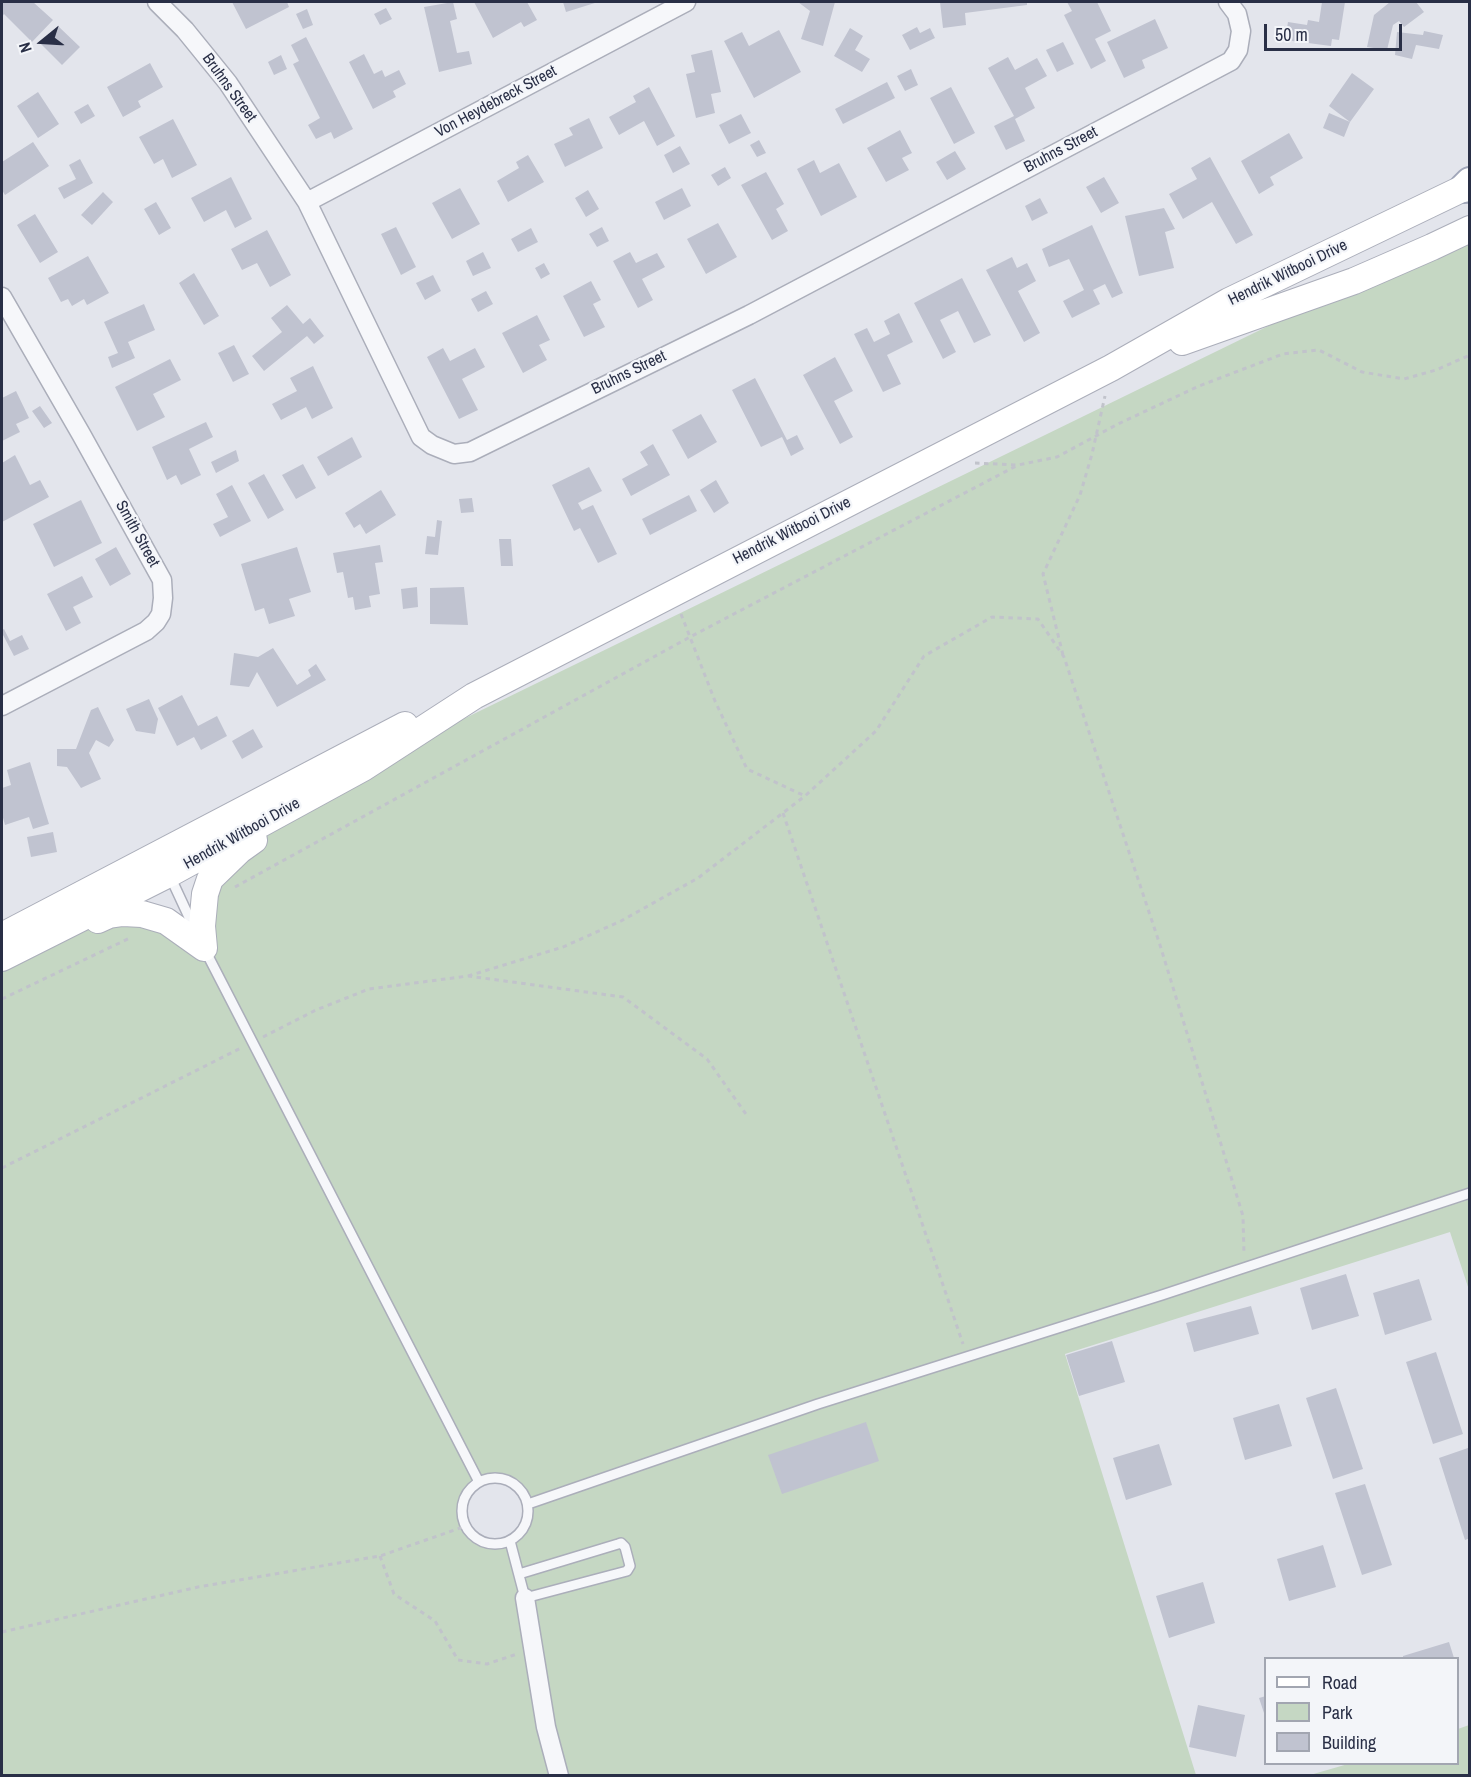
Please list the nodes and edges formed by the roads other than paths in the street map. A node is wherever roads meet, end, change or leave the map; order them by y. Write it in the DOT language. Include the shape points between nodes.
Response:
graph roads {
  1 [pos="156,2"];
  2 [pos="686,2"];
  3 [pos="1228,2"];
  4 [pos="1468,185"];
  5 [pos="307,202"];
  6 [pos="1470,229"];
  7 [pos="2,297"];
  8 [pos="1111,368"];
  9 [pos="474,696"];
  10 [pos="2,706"];
  11 [pos="363,768"];
  12 [pos="163,864"];
  13 [pos="2,936"];
  14 [pos="204,948"];
  15 [pos="2,958"];
  16 [pos="2,964"];
  17 [pos="1470,1193"];
  18 [pos="479,1482"];
  19 [pos="528,1504"];
  20 [pos="510,1541"];
  21 [pos="519,1574"];
  22 [pos="525,1598"];
  23 [pos="559,1776"];
  1 -- 5 [label="street, Bruhns Street" via="185,30 228,83"];
  2 -- 5 [label="street, Von Heydebreck Street"];
  3 -- 5 [label="street, Bruhns Street" via="1237,14 1241,31 1238,50 1231,61 749,315 470,452 454,454 421,436"];
  4 -- 8 [label="main road, Hendrik Witbooi Drive" via="1229,301"];
  6 -- 8 [label="main road, Hendrik Witbooi Drive" via="1354,281"];
  7 -- 10 [label="street, Smith Street" via="162,580 163,598 161,614 147,631"];
  8 -- 9 [label="main road, Hendrik Witbooi Drive"];
  9 -- 11 [label="main road, Hendrik Witbooi Drive"];
  9 -- 12 [label="main road, Hendrik Witbooi Drive" via="364,745"];
  11 -- 12 [label="main road, Hendrik Witbooi Drive"];
  11 -- 14 [label="main road" via="240,850 210,879 202,926"];
  12 -- 13 [label="main road, Hendrik Witbooi Drive"];
  12 -- 14 [label="lane"];
  12 -- 15 [label="main road, Hendrik Witbooi Drive"];
  14 -- 16 [label="main road" via="166,921 123,913 109,915"];
  14 -- 18 [label="lane"];
  17 -- 19 [label="lane" via="818,1404"];
  18 -- 19 [label="lane" via="489,1478 509,1480 518,1486"];
  18 -- 20 [label="lane" via="471,1488 462,1506 466,1526 480,1541"];
  19 -- 20 [label="lane" via="525,1526"];
  20 -- 21 [label="lane"];
  21 -- 22 [label="lane"];
  21 -- 22 [label="lane" via="621,1543 630,1566 627,1571"];
  22 -- 23 [label="street" via="546,1727"];
}
